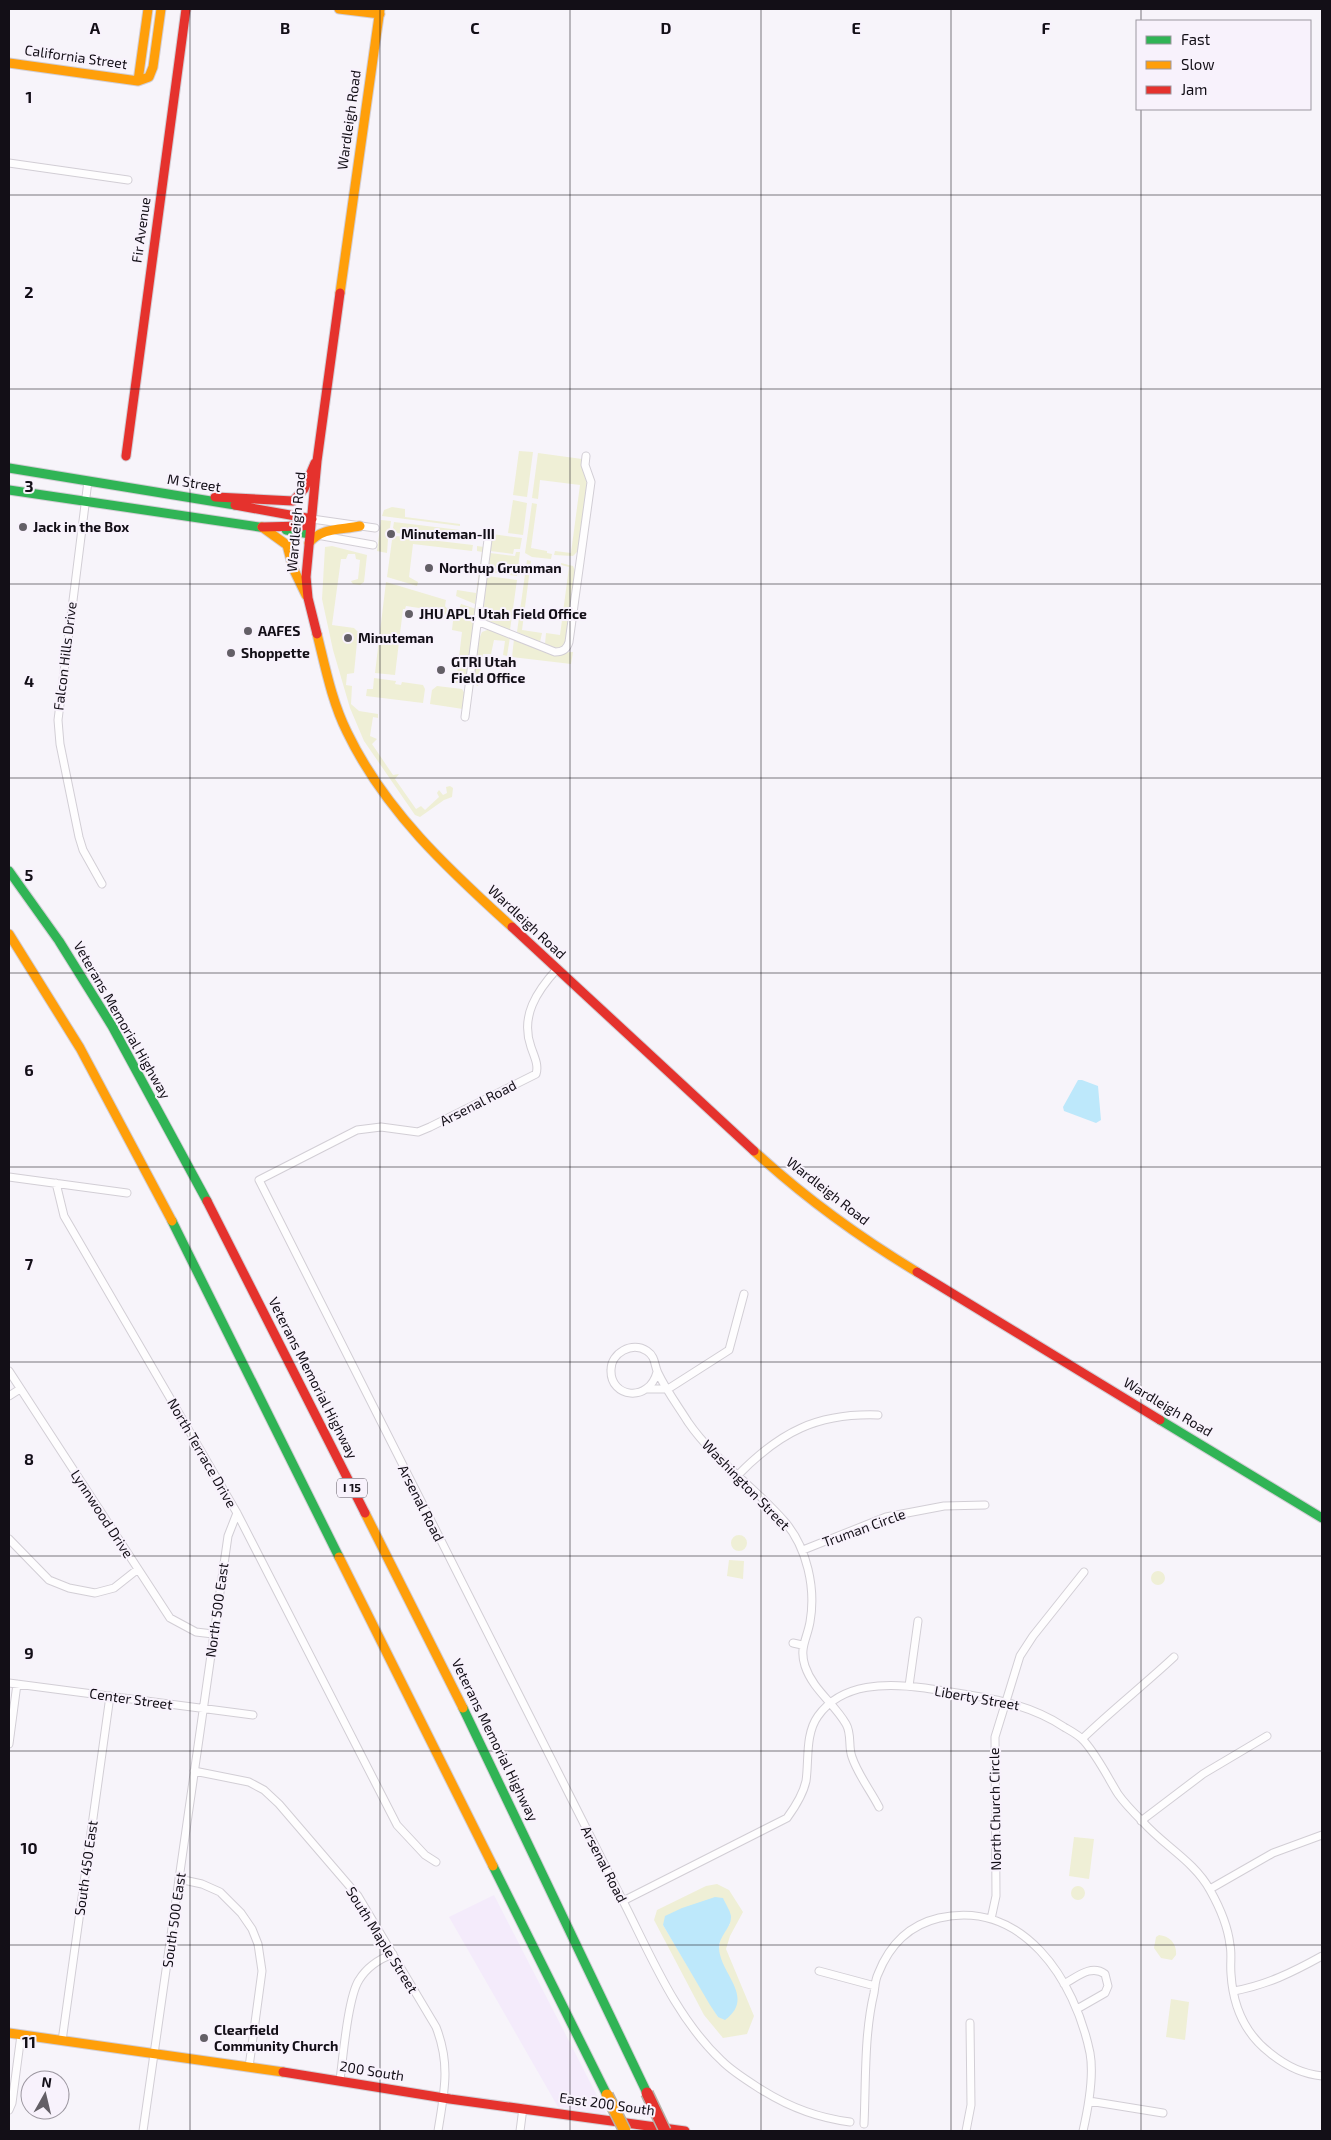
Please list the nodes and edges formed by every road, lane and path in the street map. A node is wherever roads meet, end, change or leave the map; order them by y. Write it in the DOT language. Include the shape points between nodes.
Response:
graph roads {
  1 [pos="148,9"];
  2 [pos="161,9"];
  3 [pos="186,9"];
  4 [pos="339,9"];
  5 [pos="380,11"];
  6 [pos="9,63"];
  7 [pos="138,81"];
  8 [pos="9,163"];
  9 [pos="128,180"];
  10 [pos="126,456"];
  11 [pos="586,456"];
  12 [pos="317,460"];
  13 [pos="9,468"];
  14 [pos="88,482"];
  15 [pos="9,490"];
  16 [pos="192,497"];
  17 [pos="85,500"];
  18 [pos="312,519"];
  19 [pos="360,526"];
  20 [pos="262,527"];
  21 [pos="376,528"];
  22 [pos="489,532"];
  23 [pos="311,537"];
  24 [pos="373,545"];
  25 [pos="308,598"];
  26 [pos="478,621"];
  27 [pos="465,717"];
  28 [pos="9,863"];
  29 [pos="9,871"];
  30 [pos="102,884"];
  31 [pos="30,899"];
  32 [pos="9,934"];
  33 [pos="9,949"];
  34 [pos="557,969"];
  35 [pos="51,1000"];
  36 [pos="9,1177"];
  37 [pos="56,1183"];
  38 [pos="127,1193"];
  39 [pos="744,1294"];
  40 [pos="9,1371"];
  41 [pos="657,1372"];
  42 [pos="20,1389"];
  43 [pos="648,1389"];
  44 [pos="668,1389"];
  45 [pos="9,1396"];
  46 [pos="878,1415"];
  47 [pos="738,1475"];
  48 [pos="985,1505"];
  49 [pos="237,1513"];
  50 [pos="1322,1518"];
  51 [pos="9,1539"];
  52 [pos="803,1550"];
  53 [pos="138,1570"];
  54 [pos="1084,1572"];
  55 [pos="918,1621"];
  56 [pos="213,1634"];
  57 [pos="793,1643"];
  58 [pos="802,1645"];
  59 [pos="1174,1657"];
  60 [pos="9,1682"];
  61 [pos="18,1684"];
  62 [pos="909,1686"];
  63 [pos="110,1696"];
  64 [pos="1006,1701"];
  65 [pos="831,1704"];
  66 [pos="203,1708"];
  67 [pos="253,1715"];
  68 [pos="1267,1736"];
  69 [pos="1082,1739"];
  70 [pos="9,1744"];
  71 [pos="194,1771"];
  72 [pos="880,1807"];
  73 [pos="1141,1821"];
  74 [pos="1322,1835"];
  75 [pos="436,1862"];
  76 [pos="179,1879"];
  77 [pos="1210,1889"];
  78 [pos="623,1901"];
  79 [pos="991,1919"];
  80 [pos="393,1954"];
  81 [pos="1322,1956"];
  82 [pos="819,1970"];
  83 [pos="1064,1984"];
  84 [pos="875,1986"];
  85 [pos="1234,1991"];
  86 [pos="1077,2009"];
  87 [pos="970,2023"];
  88 [pos="9,2033"];
  89 [pos="21,2035"];
  90 [pos="62,2041"];
  91 [pos="155,2054"];
  92 [pos="249,2067"];
  93 [pos="1322,2076"];
  94 [pos="340,2080"];
  95 [pos="443,2098"];
  96 [pos="1089,2101"];
  97 [pos="523,2108"];
  98 [pos="9,2110"];
  99 [pos="1163,2113"];
  100 [pos="850,2122"];
  101 [pos="864,2124"];
  102 [pos="143,2131"];
  103 [pos="438,2131"];
  104 [pos="520,2131"];
  105 [pos="625,2131"];
  106 [pos="665,2131"];
  107 [pos="685,2131"];
  108 [pos="966,2131"];
  109 [pos="1083,2131"];
  1 -- 7 [label="main road"];
  2 -- 7 [label="main road" via="153,67 149,77"];
  3 -- 10 [label="main road, Fir Avenue"];
  4 -- 5 [label="main road"];
  5 -- 12 [label="main road, Wardleigh Road"];
  6 -- 7 [label="main road, California Street"];
  8 -- 9 [label="street"];
  11 -- 26 [label="street" via="585,465 591,482 566,648 555,652"];
  12 -- 16 [label="main road" via="308,475 303,494 293,501"];
  12 -- 18 [label="main road, Wardleigh Road"];
  13 -- 14 [label="main road, M Street"];
  14 -- 16 [label="main road, M Street"];
  14 -- 17 [label="street, Falcon Hills Drive"];
  15 -- 17 [label="main road"];
  16 -- 18 [label="main road, M Street"];
  17 -- 20 [label="main road"];
  17 -- 30 [label="street, Falcon Hills Drive" via="58,720 79,836"];
  18 -- 19 [label="street, M Street"];
  18 -- 20 [label="main road" via="303,526"];
  18 -- 23 [label="main road, Wardleigh Road"];
  19 -- 21 [label="street, M Street"];
  19 -- 23 [label="main road" via="323,530"];
  20 -- 23 [label="main road"];
  20 -- 25 [label="main road" via="287,546 292,568"];
  22 -- 26 [label="street"];
  23 -- 24 [label="street"];
  23 -- 25 [label="main road, Wardleigh Road" via="306,569"];
  25 -- 34 [label="main road, Wardleigh Road" via="338,712 352,743 377,783 422,843"];
  26 -- 27 [label="street"];
  28 -- 31 [label="main road"];
  29 -- 31 [label="main road, Veterans Memorial Highway / I 15"];
  31 -- 106 [label="main road, Veterans Memorial Highway / I 15, bridge" via="112,1026 209,1205 472,1725"];
  32 -- 35 [label="main road"];
  33 -- 35 [label="main road"];
  34 -- 50 [label="main road, Wardleigh Road" via="767,1163 867,1241"];
  34 -- 78 [label="street, Arsenal Road" via="537,994 527,1022 528,1040 537,1065 536,1074 418,1132 381,1127 357,1130 259,1180"];
  35 -- 105 [label="main road, bridge" via="161,1198"];
  36 -- 37 [label="street"];
  37 -- 38 [label="street"];
  37 -- 49 [label="street, North Terrace Drive" via="64,1216"];
  39 -- 44 [label="street" via="729,1350"];
  40 -- 42 [label="street, Lynnwood Drive"];
  41 -- 43 [label="street"];
  41 -- 43 [label="street, Washington Street" via="653,1356 641,1348 629,1348 614,1359 612,1376 620,1389 632,1394"];
  41 -- 44 [label="street, Washington Street"];
  42 -- 45 [label="street"];
  42 -- 53 [label="street, Lynnwood Drive"];
  43 -- 44 [label="street, Washington Street"];
  44 -- 47 [label="street, Washington Street" via="694,1429"];
  46 -- 47 [label="street" via="853,1414 793,1431 772,1444"];
  47 -- 52 [label="street, Washington Street" via="786,1524"];
  48 -- 52 [label="street, Truman Circle" via="944,1506 886,1517"];
  49 -- 56 [label="street, North 500 East" via="228,1536"];
  49 -- 75 [label="street, North Terrace Drive" via="397,1825"];
  51 -- 53 [label="street" via="49,1580 69,1588 95,1593 114,1588"];
  52 -- 58 [label="street, Washington Street" via="811,1605 810,1623"];
  53 -- 56 [label="street, Lynnwood Drive" via="170,1618 196,1632"];
  54 -- 64 [label="street, North Church Circle" via="1020,1656"];
  55 -- 62 [label="street"];
  56 -- 66 [label="street, North 500 East"];
  57 -- 58 [label="street"];
  58 -- 65 [label="street" via="805,1665 815,1687"];
  59 -- 69 [label="street"];
  60 -- 61 [label="street, Center Street"];
  61 -- 63 [label="street, Center Street"];
  61 -- 70 [label="street"];
  62 -- 64 [label="street, Liberty Street"];
  62 -- 65 [label="street, Liberty Street" via="861,1688"];
  63 -- 66 [label="street, Center Street"];
  63 -- 90 [label="street, South 450 East"];
  64 -- 69 [label="street, Liberty Street" via="1046,1715"];
  64 -- 79 [label="street, North Church Circle" via="994,1737 996,1896"];
  65 -- 72 [label="street" via="847,1725 852,1758"];
  65 -- 78 [label="street, Liberty Street" via="817,1716 810,1734 805,1783 787,1818"];
  66 -- 67 [label="street, Center Street"];
  66 -- 71 [label="street, South 500 East"];
  68 -- 73 [label="street" via="1203,1774"];
  69 -- 73 [label="street, Liberty Street"];
  71 -- 76 [label="street, South 500 East"];
  71 -- 80 [label="street, South Maple Street" via="249,1782 264,1790 358,1896"];
  73 -- 77 [label="street, Liberty Street" via="1188,1861"];
  74 -- 77 [label="street" via="1273,1853"];
  76 -- 91 [label="street, South 500 East"];
  76 -- 92 [label="street" via="220,1892 241,1913 258,1944 262,1971"];
  77 -- 85 [label="street, Liberty Street" via="1230,1944"];
  78 -- 100 [label="street, Arsenal Road" via="682,2014 722,2062 792,2107"];
  79 -- 83 [label="street" via="1016,1929 1039,1949 1050,1960"];
  79 -- 84 [label="street" via="948,1916 909,1929 888,1955"];
  80 -- 94 [label="street" via="368,1968 358,1981"];
  80 -- 95 [label="street, South Maple Street" via="444,2046"];
  81 -- 85 [label="street" via="1288,1975 1257,1987"];
  82 -- 84 [label="street"];
  83 -- 86 [label="street"];
  83 -- 86 [label="street" via="1092,1970 1105,1974 1108,1986 1105,1993"];
  84 -- 101 [label="street" via="867,2028"];
  85 -- 93 [label="street, Liberty Street" via="1236,2008 1258,2043 1281,2062 1307,2074"];
  86 -- 96 [label="street" via="1090,2054"];
  87 -- 108 [label="street" via="971,2105"];
  88 -- 89 [label="main road, 200 South"];
  89 -- 90 [label="main road, 200 South"];
  89 -- 98 [label="street"];
  90 -- 91 [label="main road, 200 South"];
  91 -- 92 [label="main road, 200 South"];
  91 -- 102 [label="street, South 500 East"];
  92 -- 94 [label="main road, 200 South"];
  94 -- 95 [label="main road, 200 South"];
  95 -- 97 [label="main road, 200 South"];
  95 -- 103 [label="street, South Maple Street"];
  96 -- 99 [label="street"];
  96 -- 109 [label="street"];
  97 -- 104 [label="street"];
  97 -- 107 [label="main road, East 200 South"];
}
